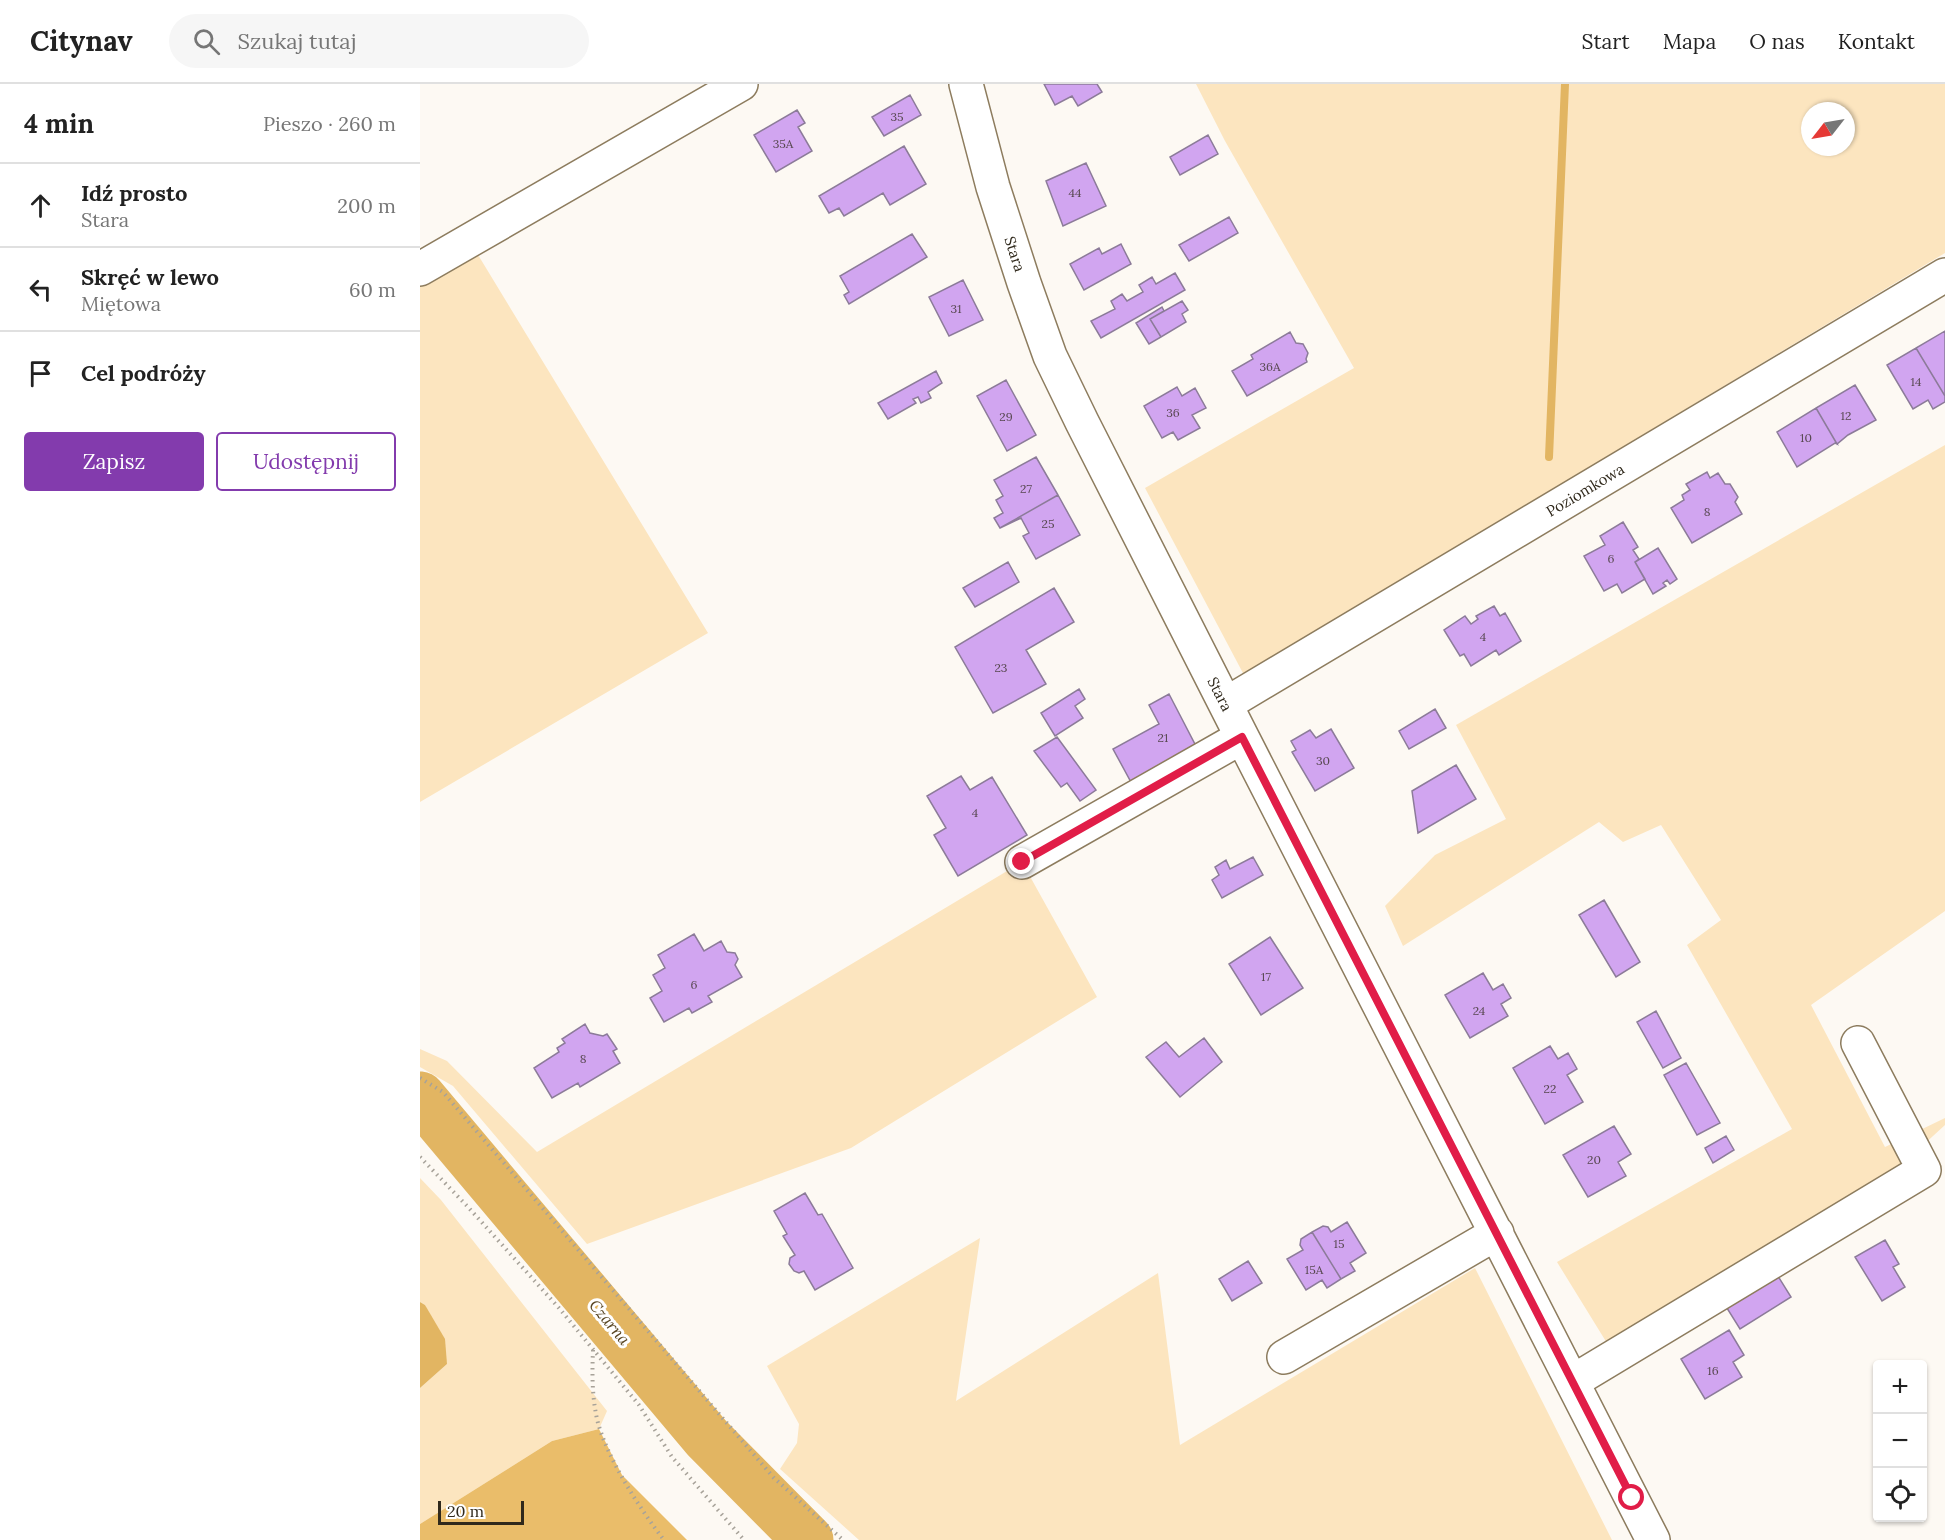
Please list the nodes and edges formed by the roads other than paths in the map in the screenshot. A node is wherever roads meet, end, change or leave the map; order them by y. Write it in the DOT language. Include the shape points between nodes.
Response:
graph roads {
  1 [pos="741,84"];
  2 [pos="966,84"];
  3 [pos="420,269"];
  4 [pos="1945,275"];
  5 [pos="1226,704"];
  6 [pos="1242,737"];
  7 [pos="1022,862"];
  8 [pos="1858,1043"];
  9 [pos="1497,1233"];
  10 [pos="1284,1357"];
  11 [pos="1572,1382"];
  12 [pos="1653,1540"];
  1 -- 3 [label="street"];
  2 -- 5 [label="street, Stara" via="997,197 1050,356"];
  4 -- 5 [label="street, Poziomkowa"];
  5 -- 6 [label="street, Stara"];
  6 -- 7 [label="street"];
  6 -- 9 [label="street, Stara"];
  8 -- 11 [label="street" via="1923,1170"];
  9 -- 10 [label="street"];
  9 -- 11 [label="street, Stara"];
  11 -- 12 [label="street, Stara"];
}
